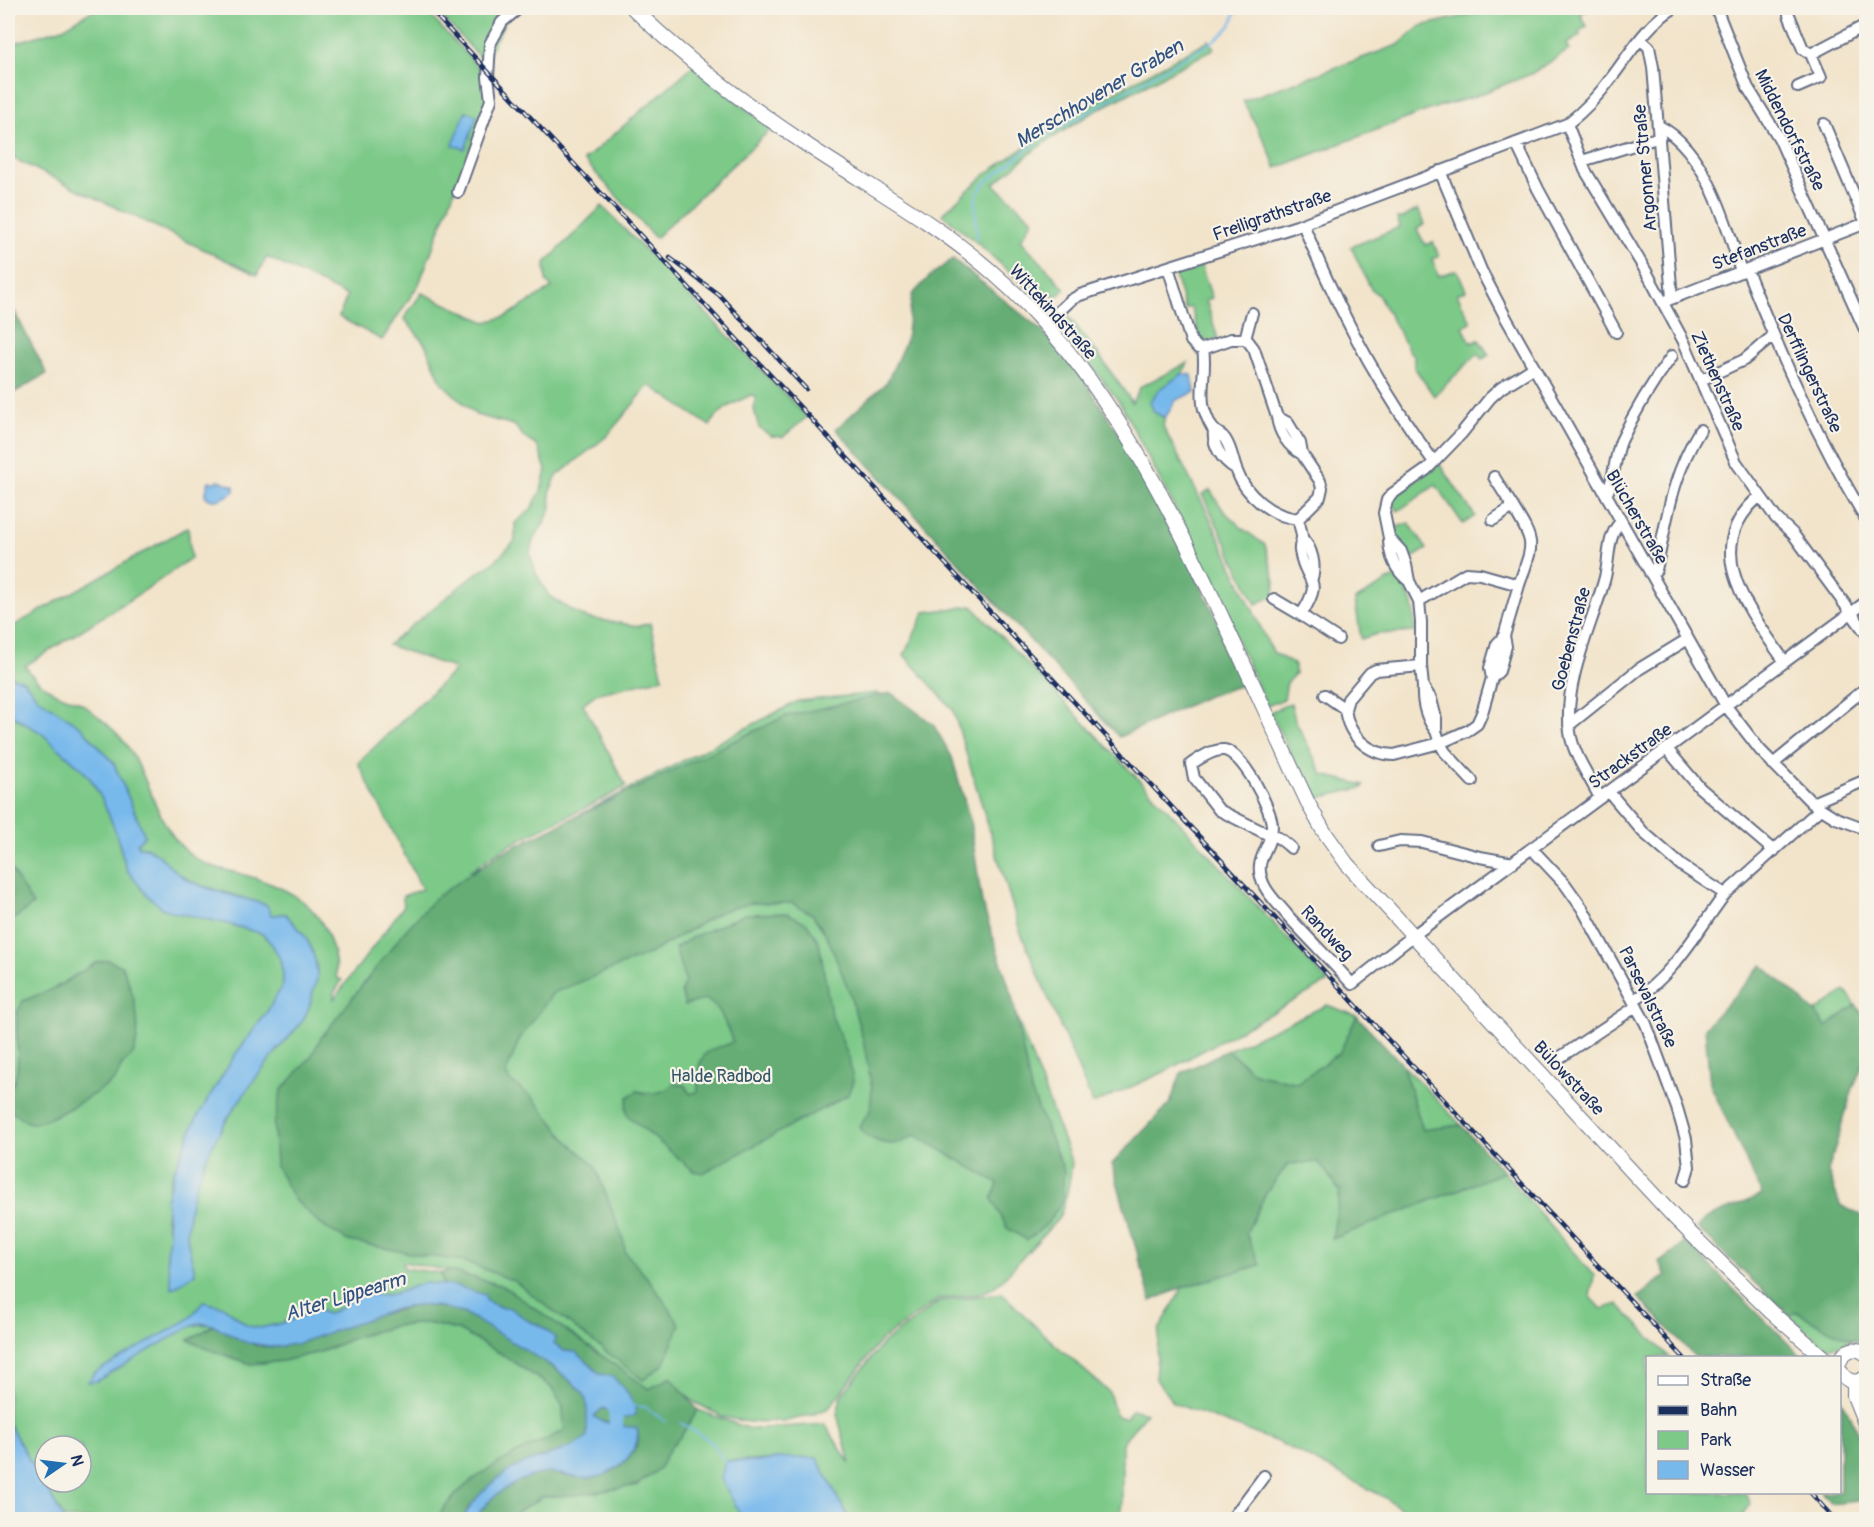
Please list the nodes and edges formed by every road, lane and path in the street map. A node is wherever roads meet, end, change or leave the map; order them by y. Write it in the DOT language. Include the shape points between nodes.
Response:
graph roads {
  1 [pos="519,8"];
  2 [pos="633,8"];
  3 [pos="1674,8"];
  4 [pos="1716,8"];
  5 [pos="1789,15"];
  6 [pos="1866,25"];
  7 [pos="1640,39"];
  8 [pos="1811,54"];
  9 [pos="1798,87"];
  10 [pos="1567,123"];
  11 [pos="1824,124"];
  12 [pos="1659,131"];
  13 [pos="1516,143"];
  14 [pos="1582,161"];
  15 [pos="1440,171"];
  16 [pos="458,192"];
  17 [pos="1866,223"];
  18 [pos="1303,224"];
  19 [pos="1824,240"];
  20 [pos="1168,267"];
  21 [pos="1744,271"];
  22 [pos="1668,301"];
  23 [pos="1252,313"];
  24 [pos="1863,314"];
  25 [pos="1045,324"];
  26 [pos="1616,332"];
  27 [pos="1866,332"];
  28 [pos="1773,336"];
  29 [pos="1245,339"];
  30 [pos="1203,349"];
  31 [pos="1672,356"];
  32 [pos="1533,368"];
  33 [pos="1701,380"];
  34 [pos="1700,430"];
  35 [pos="1434,462"];
  36 [pos="1494,477"];
  37 [pos="1606,494"];
  38 [pos="1760,496"];
  39 [pos="1513,507"];
  40 [pos="1298,519"];
  41 [pos="1866,519"];
  42 [pos="1493,520"];
  43 [pos="1621,522"];
  44 [pos="1650,573"];
  45 [pos="1519,585"];
  46 [pos="1274,599"];
  47 [pos="1419,601"];
  48 [pos="1866,602"];
  49 [pos="1851,613"];
  50 [pos="1301,615"];
  51 [pos="1866,633"];
  52 [pos="1338,639"];
  53 [pos="1688,639"];
  54 [pos="1785,662"];
  55 [pos="1421,666"];
  56 [pos="1866,688"];
  57 [pos="1325,695"];
  58 [pos="1726,706"];
  59 [pos="1345,708"];
  60 [pos="1569,725"];
  61 [pos="1440,742"];
  62 [pos="1667,749"];
  63 [pos="1773,764"];
  64 [pos="1866,780"];
  65 [pos="1472,781"];
  66 [pos="1605,795"];
  67 [pos="1310,805"];
  68 [pos="1816,806"];
  69 [pos="1866,829"];
  70 [pos="1271,834"];
  71 [pos="1379,846"];
  72 [pos="1291,848"];
  73 [pos="1532,849"];
  74 [pos="1774,851"];
  75 [pos="1513,863"];
  76 [pos="1725,894"];
  77 [pos="1413,936"];
  78 [pos="1636,1003"];
  79 [pos="1562,1056"];
  80 [pos="1685,1180"];
  81 [pos="1866,1354"];
  82 [pos="1822,1356"];
  83 [pos="1841,1358"];
  84 [pos="1841,1373"];
  85 [pos="1860,1379"];
  86 [pos="1866,1426"];
  87 [pos="1264,1476"];
  88 [pos="1231,1520"];
  1 -- 16 [label="street" via="502,22 489,44 491,100"];
  2 -- 25 [label="main road, Wittekindstraße" via="730,93 920,216 968,252"];
  3 -- 7 [label="street, Freiligrathstraße"];
  4 -- 19 [label="street, Middendorfstraße" via="1748,88 1779,138"];
  5 -- 8 [label="street" via="1803,49"];
  6 -- 8 [label="street"];
  7 -- 10 [label="street, Freiligrathstraße" via="1595,99"];
  7 -- 12 [label="street, Argonner Straße" via="1651,52"];
  8 -- 9 [label="street" via="1821,77"];
  10 -- 13 [label="street, Freiligrathstraße"];
  10 -- 14 [label="street, Ziethenstraße"];
  11 -- 17 [label="street"];
  12 -- 14 [label="street"];
  12 -- 21 [label="street, Derfflingerstraße" via="1669,131 1689,153 1716,195"];
  12 -- 22 [label="street, Argonner Straße"];
  13 -- 15 [label="street, Freiligrathstraße"];
  13 -- 26 [label="street"];
  14 -- 22 [label="street, Ziethenstraße"];
  15 -- 18 [label="street, Freiligrathstraße"];
  15 -- 32 [label="street, Blücherstraße" via="1481,270"];
  17 -- 19 [label="street, Stefanstraße"];
  18 -- 20 [label="street, Freiligrathstraße"];
  18 -- 35 [label="street" via="1332,292 1362,348"];
  19 -- 21 [label="street, Stefanstraße"];
  19 -- 24 [label="street, Middendorfstraße"];
  20 -- 25 [label="street, Freiligrathstraße" via="1080,295"];
  20 -- 30 [label="street" via="1191,341"];
  21 -- 22 [label="street, Stefanstraße"];
  21 -- 28 [label="street, Derfflingerstraße"];
  22 -- 33 [label="street, Ziethenstraße"];
  23 -- 29 [label="street"];
  24 -- 27 [label="street, Middendorfstraße"];
  25 -- 67 [label="main road, Wittekindstraße" via="1100,393 1159,488"];
  28 -- 33 [label="street" via="1744,360"];
  28 -- 41 [label="street, Derfflingerstraße" via="1821,438"];
  29 -- 30 [label="street" via="1231,339"];
  29 -- 40 [label="street" via="1254,349 1277,417 1288,423 1320,481 1320,497"];
  30 -- 40 [label="street" via="1205,411 1233,454 1235,468 1262,504 1280,515"];
  31 -- 37 [label="street" via="1641,402 1620,443"];
  32 -- 35 [label="street" via="1490,398"];
  32 -- 37 [label="street, Blücherstraße"];
  33 -- 38 [label="street, Ziethenstraße" via="1736,462"];
  34 -- 44 [label="street" via="1675,481 1656,570"];
  35 -- 47 [label="street" via="1397,490 1384,513 1389,538 1401,551"];
  36 -- 39 [label="street"];
  37 -- 43 [label="street, Blücherstraße"];
  38 -- 49 [label="street, Ziethenstraße"];
  38 -- 54 [label="street" via="1744,511 1736,528 1731,550 1732,573 1751,612"];
  39 -- 42 [label="street"];
  39 -- 45 [label="street" via="1532,543"];
  40 -- 50 [label="street" via="1302,539 1299,548 1314,590"];
  43 -- 44 [label="street, Blücherstraße"];
  43 -- 60 [label="street, Goebenstraße" via="1613,529 1605,580 1574,680"];
  44 -- 53 [label="street, Blücherstraße"];
  45 -- 47 [label="street" via="1466,573"];
  45 -- 61 [label="street" via="1504,636 1497,644 1490,668 1492,678 1477,724"];
  46 -- 50 [label="street"];
  47 -- 55 [label="street"];
  48 -- 49 [label="street, Strackstraße"];
  49 -- 51 [label="street, Ziethenstraße"];
  49 -- 54 [label="street, Strackstraße"];
  50 -- 52 [label="street"];
  53 -- 58 [label="street, Blücherstraße"];
  53 -- 60 [label="street" via="1639,669"];
  54 -- 58 [label="street, Strackstraße"];
  55 -- 59 [label="street" via="1370,673"];
  55 -- 61 [label="street" via="1423,687 1431,699"];
  56 -- 63 [label="street"];
  57 -- 59 [label="street"];
  58 -- 62 [label="street, Strackstraße"];
  58 -- 63 [label="street, Blücherstraße"];
  59 -- 61 [label="street" via="1356,739 1387,755"];
  60 -- 66 [label="street, Goebenstraße" via="1575,749"];
  61 -- 65 [label="street"];
  62 -- 66 [label="street, Strackstraße"];
  62 -- 74 [label="street" via="1700,788"];
  63 -- 68 [label="street, Blücherstraße"];
  64 -- 68 [label="street"];
  66 -- 73 [label="street, Strackstraße"];
  66 -- 76 [label="street, Goebenstraße" via="1682,866"];
  67 -- 77 [label="main road, Bülowstraße" via="1347,864"];
  68 -- 69 [label="street, Blücherstraße"];
  68 -- 74 [label="street"];
  70 -- 70 [label="street" via="1270,817 1258,788 1230,752 1213,752 1191,764 1194,778 1219,810"];
  70 -- 72 [label="street"];
  70 -- 77 [label="street, Randweg" via="1259,864 1265,887 1352,984"];
  71 -- 75 [label="street" via="1400,841 1422,842"];
  73 -- 75 [label="street, Strackstraße"];
  73 -- 78 [label="street, Parsevalstraße" via="1582,908"];
  74 -- 76 [label="street"];
  75 -- 77 [label="street, Strackstraße"];
  76 -- 78 [label="street" via="1670,969"];
  77 -- 82 [label="main road, Bülowstraße" via="1676,1219"];
  78 -- 79 [label="street"];
  78 -- 80 [label="street, Parsevalstraße" via="1657,1051 1686,1139 1689,1167"];
  81 -- 83 [label="main road" via="1852,1350"];
  84 -- 85 [label="main road" via="1846,1379"];
  85 -- 86 [label="main road" via="1854,1396"];
  87 -- 88 [label="street"];
}
